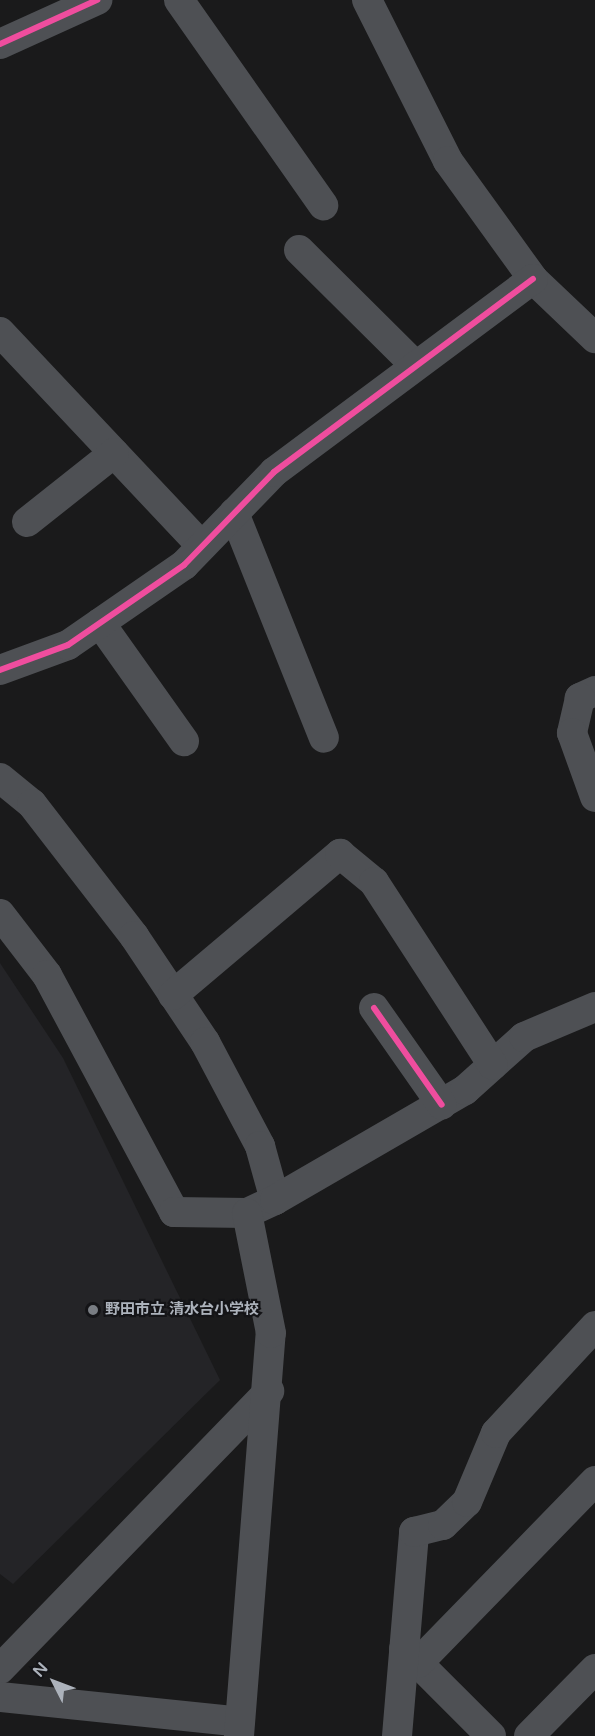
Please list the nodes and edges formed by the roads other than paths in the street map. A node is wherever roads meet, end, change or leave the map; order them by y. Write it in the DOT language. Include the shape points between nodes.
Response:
graph roads {
  1 [pos="97,0"];
  2 [pos="178,0"];
  3 [pos="368,0"];
  4 [pos="0,44"];
  5 [pos="323,205"];
  6 [pos="299,250"];
  7 [pos="533,279"];
  8 [pos="0,332"];
  9 [pos="595,338"];
  10 [pos="416,365"];
  11 [pos="114,453"];
  12 [pos="234,513"];
  13 [pos="27,522"];
  14 [pos="202,546"];
  15 [pos="100,623"];
  16 [pos="0,670"];
  17 [pos="595,691"];
  18 [pos="324,738"];
  19 [pos="184,741"];
  20 [pos="0,778"];
  21 [pos="595,797"];
  22 [pos="0,914"];
  23 [pos="173,994"];
  24 [pos="595,1007"];
  25 [pos="374,1008"];
  26 [pos="493,1065"];
  27 [pos="442,1105"];
  28 [pos="274,1200"];
  29 [pos="247,1213"];
  30 [pos="595,1326"];
  31 [pos="269,1391"];
  32 [pos="595,1481"];
  33 [pos="411,1656"];
  34 [pos="0,1669"];
  35 [pos="595,1669"];
  36 [pos="0,1697"];
  37 [pos="240,1729"];
  38 [pos="397,1736"];
  39 [pos="491,1736"];
  40 [pos="529,1736"];
  1 -- 4 [label="street"];
  2 -- 5 [label="street"];
  3 -- 7 [label="street" via="448,161"];
  6 -- 10 [label="street"];
  7 -- 9 [label="street"];
  7 -- 10 [label="street"];
  8 -- 11 [label="street"];
  10 -- 12 [label="street" via="274,472"];
  11 -- 13 [label="street"];
  11 -- 14 [label="street"];
  12 -- 14 [label="street"];
  12 -- 18 [label="street"];
  14 -- 15 [label="street" via="184,565"];
  15 -- 16 [label="street" via="68,645"];
  15 -- 19 [label="street"];
  17 -- 21 [label="street" via="580,698 572,733"];
  20 -- 23 [label="street" via="32,804"];
  22 -- 29 [label="street" via="47,975 174,1212"];
  23 -- 26 [label="street" via="340,854 374,882"];
  23 -- 28 [label="street" via="238,1100 260,1146"];
  24 -- 26 [label="street" via="524,1037"];
  25 -- 27 [label="street"];
  26 -- 27 [label="street"];
  27 -- 28 [label="street"];
  28 -- 29 [label="street"];
  29 -- 31 [label="street" via="270,1333"];
  30 -- 33 [label="street" via="496,1433 467,1502 444,1525 414,1532"];
  31 -- 34 [label="street"];
  31 -- 37 [label="street"];
  32 -- 33 [label="street"];
  33 -- 38 [label="street"];
  33 -- 39 [label="street"];
  35 -- 40 [label="street"];
  36 -- 37 [label="street"];
}
